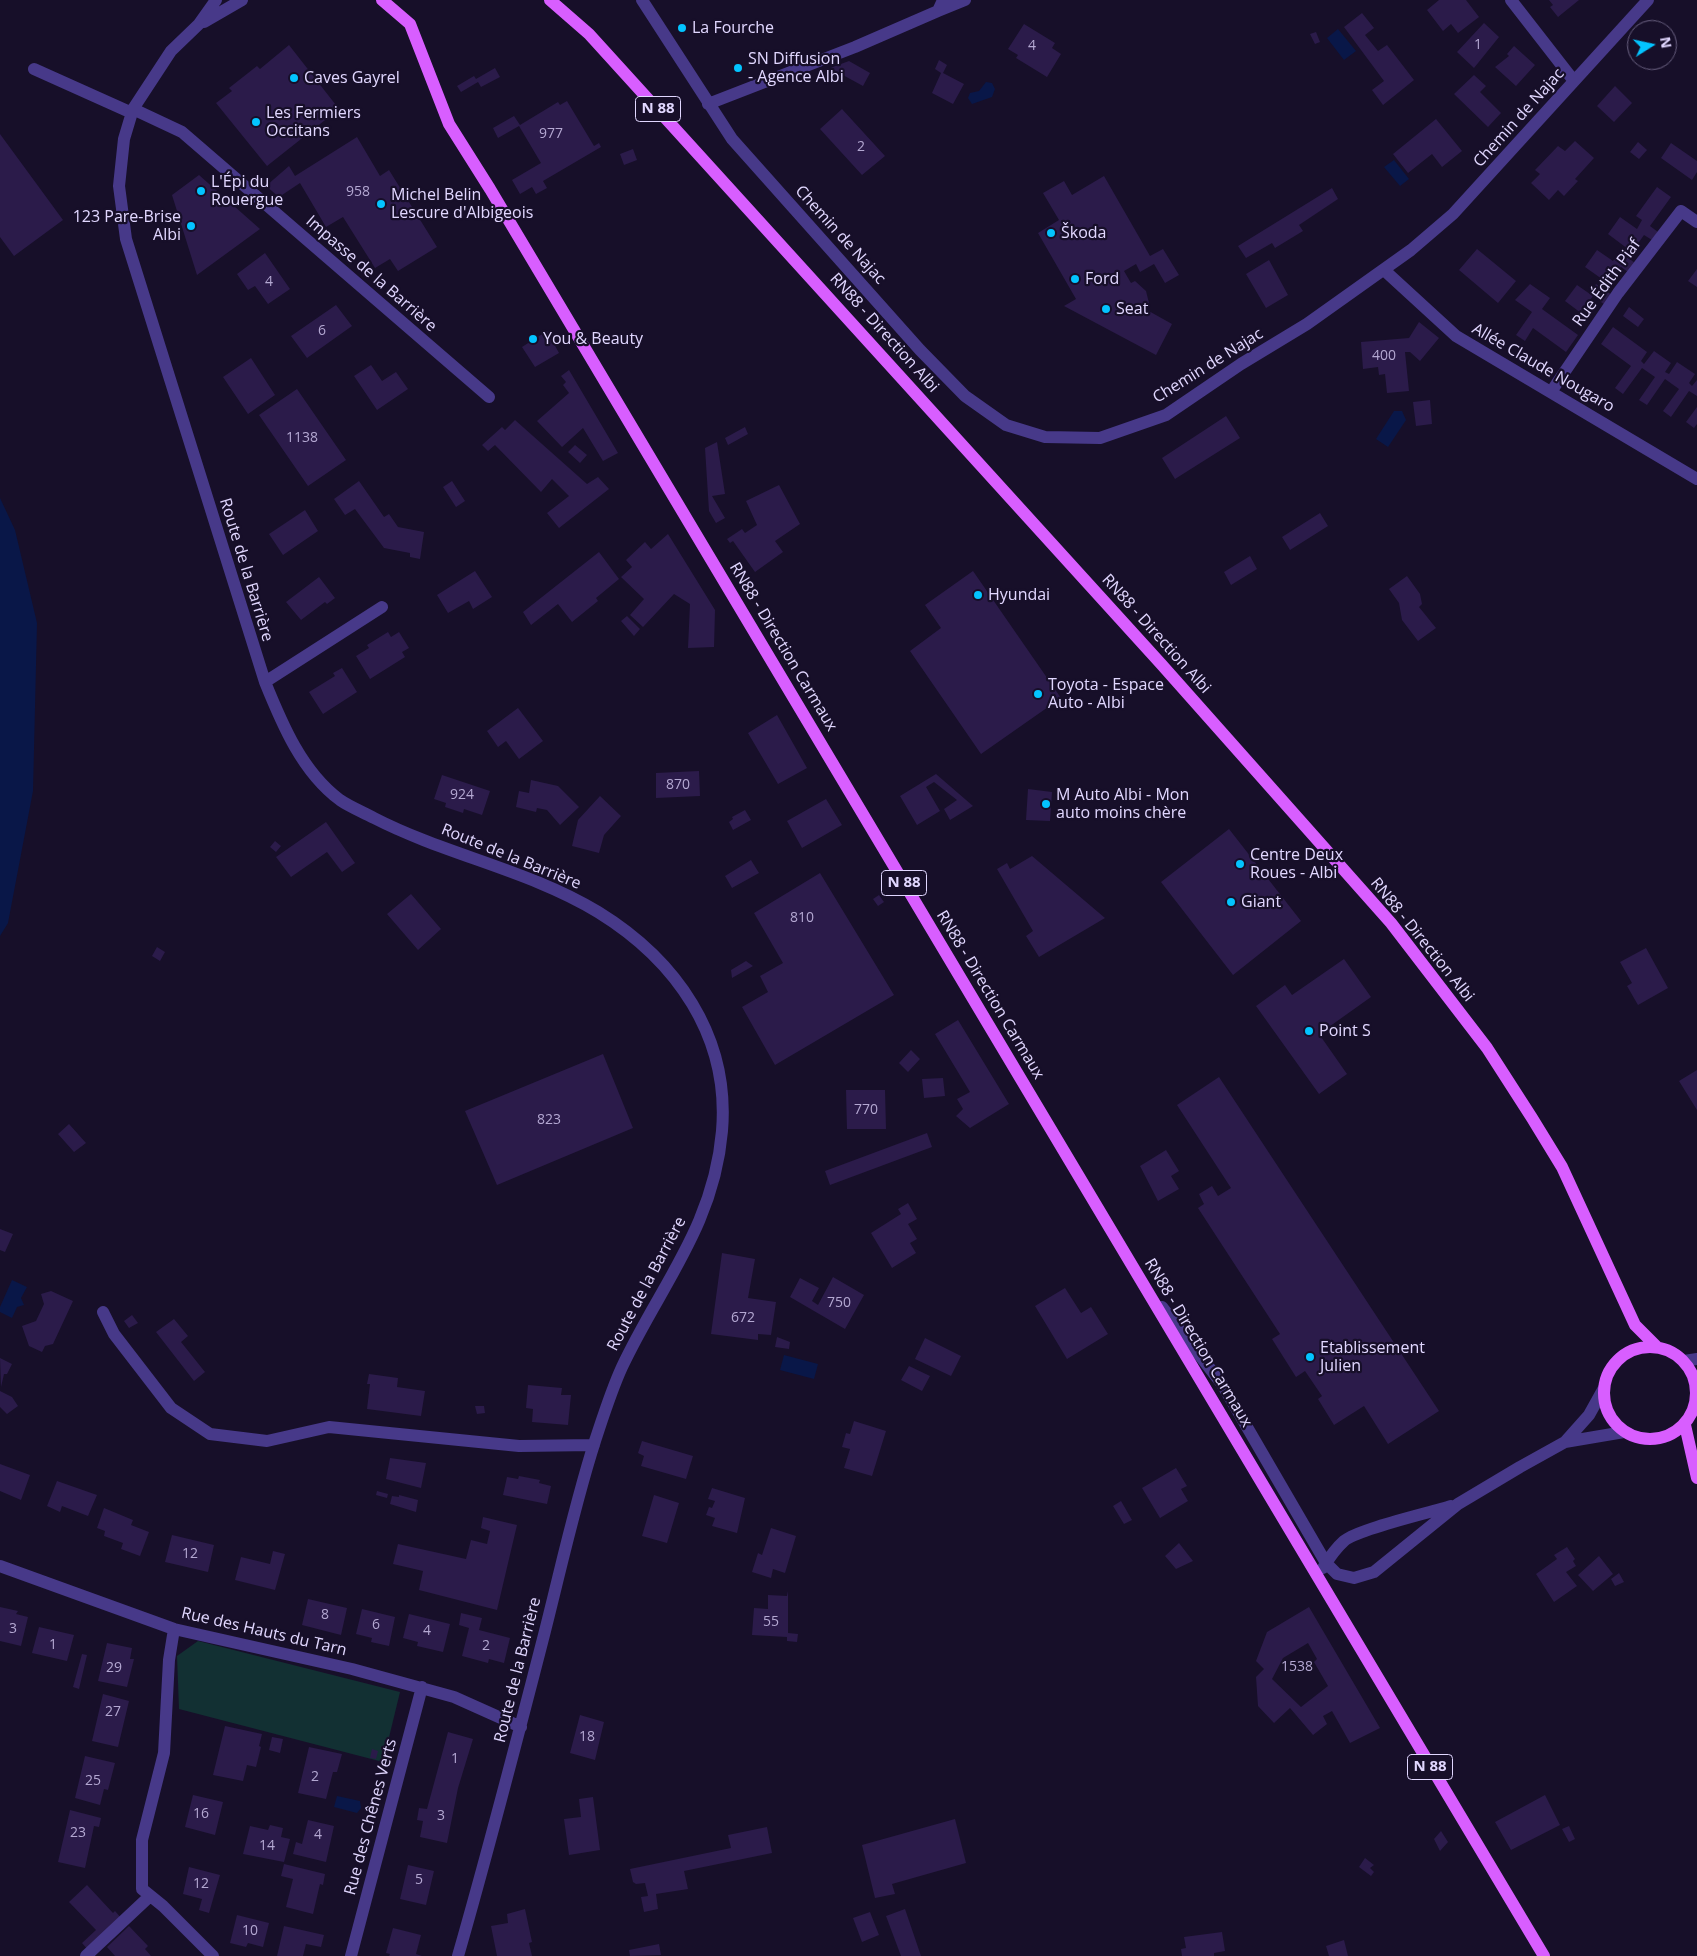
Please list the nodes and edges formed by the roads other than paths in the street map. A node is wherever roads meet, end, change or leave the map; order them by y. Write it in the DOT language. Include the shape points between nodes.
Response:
graph roads {
  1 [pos="216,0"];
  2 [pos="242,0"];
  3 [pos="382,0"];
  4 [pos="550,0"];
  5 [pos="642,0"];
  6 [pos="965,0"];
  7 [pos="1511,0"];
  8 [pos="1648,0"];
  9 [pos="941,5"];
  10 [pos="200,24"];
  11 [pos="34,69"];
  12 [pos="1574,81"];
  13 [pos="708,104"];
  14 [pos="132,111"];
  15 [pos="1697,222"];
  16 [pos="1384,270"];
  17 [pos="1551,392"];
  18 [pos="489,397"];
  19 [pos="1697,479"];
  20 [pos="382,607"];
  21 [pos="265,682"];
  22 [pos="1145,1286"];
  23 [pos="103,1312"];
  24 [pos="1657,1347"];
  25 [pos="1697,1359"];
  26 [pos="1684,1361"];
  27 [pos="1604,1388"];
  28 [pos="1697,1389"];
  29 [pos="1685,1424"];
  30 [pos="1624,1432"];
  31 [pos="1565,1442"];
  32 [pos="594,1445"];
  33 [pos="1697,1478"];
  34 [pos="1458,1504"];
  35 [pos="1326,1563"];
  36 [pos="0,1566"];
  37 [pos="1318,1578"];
  38 [pos="174,1629"];
  39 [pos="422,1687"];
  40 [pos="521,1727"];
  41 [pos="150,1896"];
  42 [pos="86,1956"];
  43 [pos="213,1956"];
  44 [pos="351,1956"];
  45 [pos="458,1956"];
  46 [pos="1544,1956"];
  1 -- 10 [label="street, Route de la Barrière"];
  2 -- 10 [label="street, Route de la Barrière"];
  3 -- 22 [label="main road, RN88 - Direction Carmaux / N 88" via="410,24 449,124"];
  4 -- 24 [label="main road, RN88 - Direction Albi / N 88" via="589,34 1176,680 1391,923 1487,1048 1532,1118 1562,1167 1635,1326"];
  5 -- 13 [label="street, Chemin de Najac"];
  6 -- 9 [label="street"];
  7 -- 12 [label="street"];
  8 -- 12 [label="street, Chemin de Najac"];
  9 -- 13 [label="street" via="855,47"];
  10 -- 14 [label="street, Route de la Barrière" via="171,51"];
  11 -- 14 [label="street, Impasse de la Barrière"];
  12 -- 16 [label="street, Chemin de Najac" via="1453,214"];
  13 -- 16 [label="street, Chemin de Najac" via="732,139 965,396 1006,425 1045,437 1100,438 1166,415"];
  14 -- 18 [label="street, Impasse de la Barrière" via="182,132"];
  14 -- 21 [label="street, Route de la Barrière" via="124,139 119,186 126,239"];
  15 -- 17 [label="street, Rue Édith Piaf" via="1680,211 1618,293"];
  16 -- 17 [label="street, Allée Claude Nougaro" via="1456,336"];
  17 -- 19 [label="street, Allée Claude Nougaro"];
  20 -- 21 [label="street"];
  21 -- 32 [label="street, Route de la Barrière" via="286,732 315,775 340,800 400,831 570,895 626,929 663,964 693,1003 712,1044 720,1077 722,1130 712,1187 690,1244 621,1369"];
  22 -- 35 [label="street" via="1222,1384"];
  22 -- 37 [label="main road, RN88 - Direction Carmaux / N 88"];
  23 -- 32 [label="street" via="114,1334 171,1408 210,1434 267,1441 329,1427 519,1446"];
  24 -- 26 [label="main road"];
  24 -- 27 [label="main road" via="1642,1347 1616,1361"];
  25 -- 26 [label="street"];
  26 -- 28 [label="main road"];
  27 -- 30 [label="main road" via="1605,1405 1612,1420"];
  27 -- 31 [label="street" via="1589,1415"];
  28 -- 29 [label="main road" via="1692,1414"];
  29 -- 30 [label="main road" via="1668,1436 1649,1440"];
  29 -- 33 [label="main road"];
  30 -- 31 [label="street"];
  31 -- 34 [label="street"];
  32 -- 40 [label="street, Route de la Barrière"];
  34 -- 35 [label="street" via="1365,1531 1346,1540"];
  34 -- 35 [label="street" via="1374,1572 1354,1578 1337,1574"];
  35 -- 37 [label="street"];
  36 -- 38 [label="street, Rue des Hauts du Tarn"];
  37 -- 46 [label="main road, RN88 - Direction Carmaux / N 88"];
  38 -- 39 [label="street, Rue des Hauts du Tarn"];
  38 -- 41 [label="street" via="164,1753 142,1840 142,1889"];
  39 -- 40 [label="street, Rue des Hauts du Tarn" via="454,1697"];
  39 -- 44 [label="street, Rue des Chênes Verts"];
  40 -- 45 [label="street, Route de la Barrière"];
  41 -- 42 [label="street"];
  41 -- 43 [label="street"];
}
